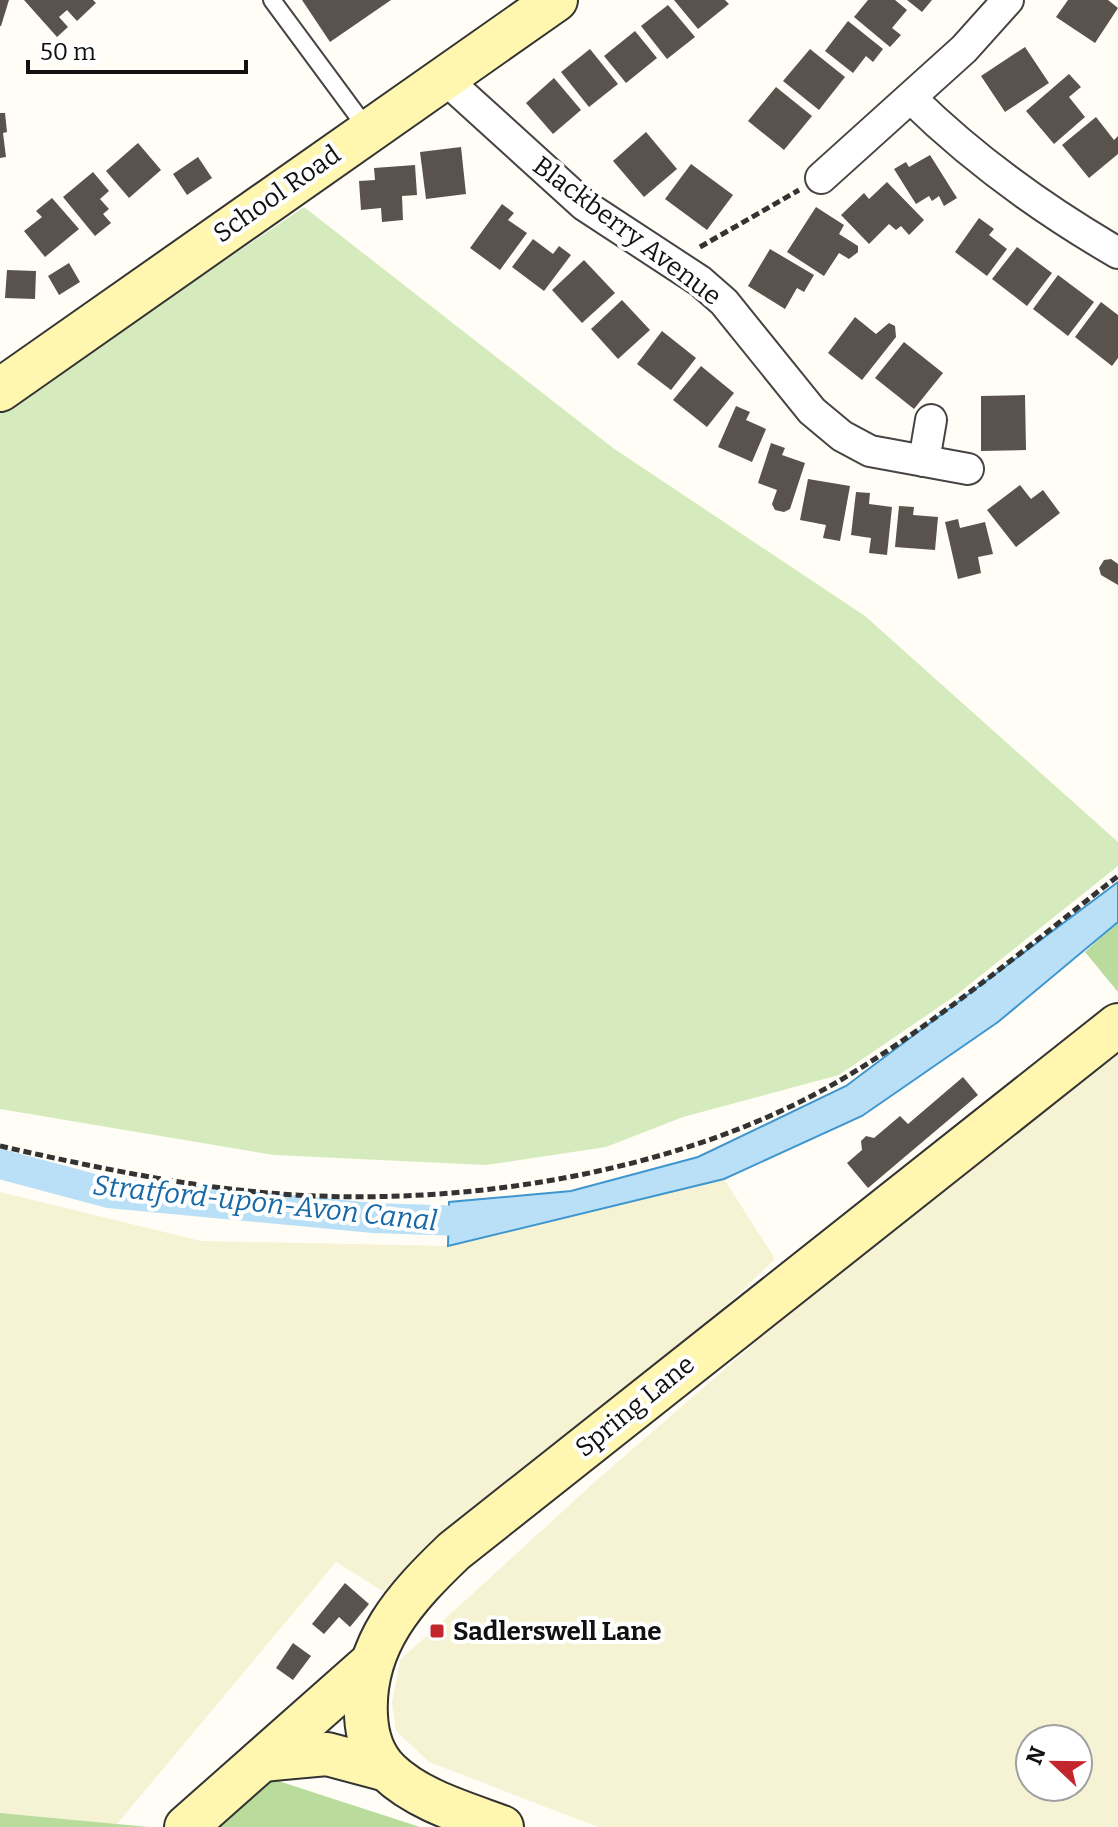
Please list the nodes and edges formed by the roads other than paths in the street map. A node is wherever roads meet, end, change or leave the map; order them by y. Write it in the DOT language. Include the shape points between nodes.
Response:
graph roads {
  1 [pos="272,0"];
  2 [pos="556,0"];
  3 [pos="1008,0"];
  4 [pos="443,77"];
  5 [pos="911,98"];
  6 [pos="368,130"];
  7 [pos="821,178"];
  8 [pos="1118,253"];
  9 [pos="0,390"];
  10 [pos="931,420"];
  11 [pos="924,461"];
  12 [pos="968,469"];
  13 [pos="1118,1025"];
  14 [pos="369,1665"];
  15 [pos="262,1760"];
  16 [pos="387,1770"];
  17 [pos="186,1827"];
  18 [pos="502,1827"];
  1 -- 6 [label="lane"];
  2 -- 4 [label="main road, School Road"];
  3 -- 5 [label="street"];
  4 -- 6 [label="main road, School Road"];
  4 -- 11 [label="street, Blackberry Avenue" via="584,205 724,302 812,411 842,436 870,451"];
  5 -- 7 [label="street"];
  5 -- 8 [label="street" via="1022,193"];
  6 -- 9 [label="main road, School Road"];
  10 -- 11 [label="street"];
  11 -- 12 [label="street, Blackberry Avenue"];
  13 -- 14 [label="main road, Spring Lane" via="454,1551 410,1593"];
  14 -- 15 [label="main road"];
  14 -- 16 [label="main road, Spring Lane" via="366,1727"];
  15 -- 16 [label="main road" via="327,1754"];
  15 -- 17 [label="main road"];
  16 -- 18 [label="main road, Spring Lane" via="441,1804"];
}
